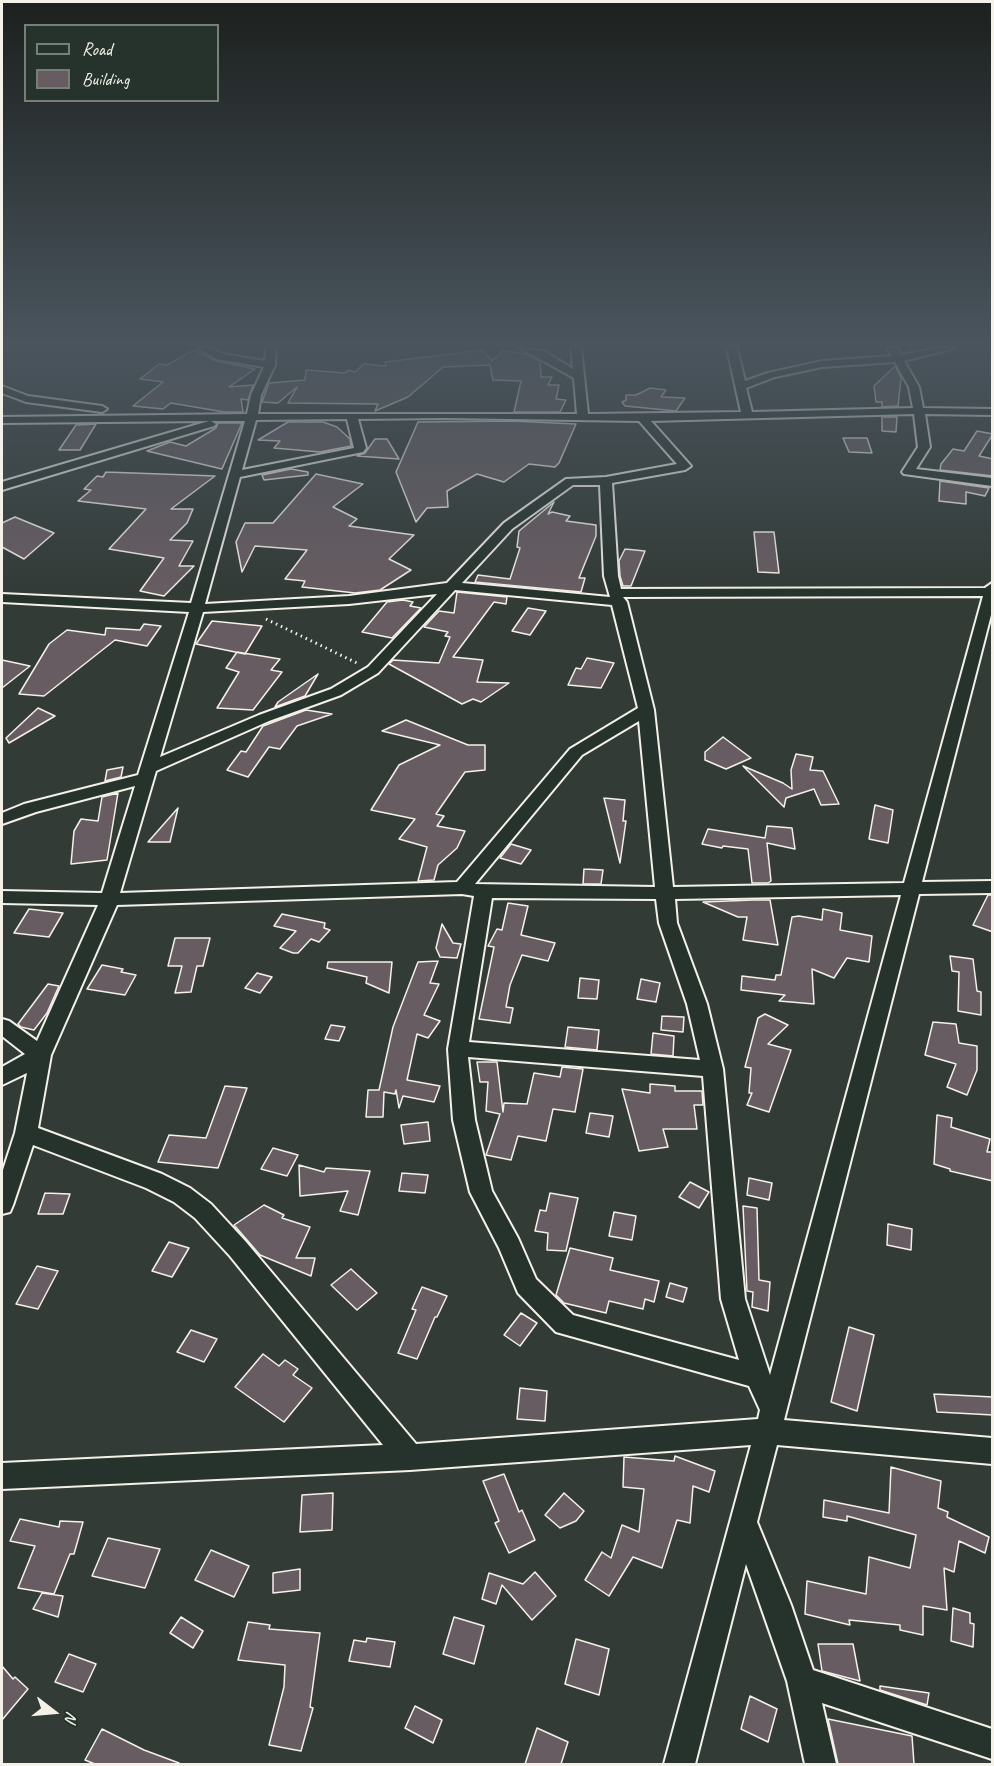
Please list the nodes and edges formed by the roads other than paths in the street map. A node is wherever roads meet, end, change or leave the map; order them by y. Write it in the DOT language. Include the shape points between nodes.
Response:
graph roads {
  1 [pos="190,430"];
  2 [pos="248,430"];
  3 [pos="356,430"];
  4 [pos="653,430"];
  5 [pos="921,430"];
  6 [pos="234,475"];
  7 [pos="606,481"];
  8 [pos="993,482"];
  9 [pos="2,486"];
  10 [pos="453,586"];
  11 [pos="992,590"];
  12 [pos="617,597"];
  13 [pos="2,598"];
  14 [pos="196,608"];
  15 [pos="646,710"];
  16 [pos="148,773"];
  17 [pos="2,819"];
  18 [pos="993,887"];
  19 [pos="912,889"];
  20 [pos="473,890"];
  21 [pos="663,892"];
  22 [pos="2,897"];
  23 [pos="109,899"];
  24 [pos="2,1026"];
  25 [pos="458,1049"];
  26 [pos="41,1055"];
  27 [pos="713,1069"];
  28 [pos="2,1077"];
  29 [pos="26,1133"];
  30 [pos="2,1205"];
  31 [pos="757,1376"];
  32 [pos="770,1420"];
  33 [pos="993,1451"];
  34 [pos="410,1457"];
  35 [pos="2,1476"];
  36 [pos="743,1522"];
  37 [pos="802,1681"];
  38 [pos="993,1744"];
  39 [pos="679,1764"];
  40 [pos="820,1764"];
  1 -- 9 [label="street"];
  2 -- 6 [label="street"];
  3 -- 6 [label="street" via="358,450"];
  4 -- 7 [label="street" via="685,466"];
  5 -- 8 [label="street" via="924,447 908,472"];
  6 -- 14 [label="street"];
  7 -- 10 [label="street" via="583,480 565,486 508,526"];
  7 -- 12 [label="street"];
  10 -- 12 [label="street"];
  10 -- 14 [label="street" via="360,599"];
  10 -- 16 [label="street" via="373,670 336,692 264,718"];
  11 -- 12 [label="street"];
  11 -- 19 [label="street"];
  12 -- 15 [label="street"];
  13 -- 14 [label="street"];
  14 -- 16 [label="street"];
  15 -- 20 [label="street" via="576,752"];
  15 -- 21 [label="street"];
  16 -- 17 [label="street"];
  16 -- 23 [label="street"];
  18 -- 19 [label="street"];
  19 -- 21 [label="street"];
  19 -- 32 [label="street"];
  20 -- 21 [label="street"];
  20 -- 23 [label="street"];
  20 -- 25 [label="street"];
  21 -- 27 [label="street" via="668,923 698,1004"];
  22 -- 23 [label="street"];
  23 -- 26 [label="street"];
  24 -- 26 [label="street"];
  25 -- 27 [label="street"];
  25 -- 31 [label="street" via="464,1120 481,1192 527,1286 565,1324"];
  26 -- 28 [label="street"];
  26 -- 29 [label="street"];
  27 -- 31 [label="street" via="733,1299"];
  29 -- 30 [label="street"];
  29 -- 34 [label="street" via="154,1181 203,1211"];
  31 -- 32 [label="street"];
  32 -- 33 [label="street"];
  32 -- 34 [label="street"];
  32 -- 36 [label="street"];
  34 -- 35 [label="street"];
  36 -- 37 [label="street" via="777,1605"];
  36 -- 39 [label="street"];
  37 -- 38 [label="street"];
  37 -- 40 [label="street"];
}
